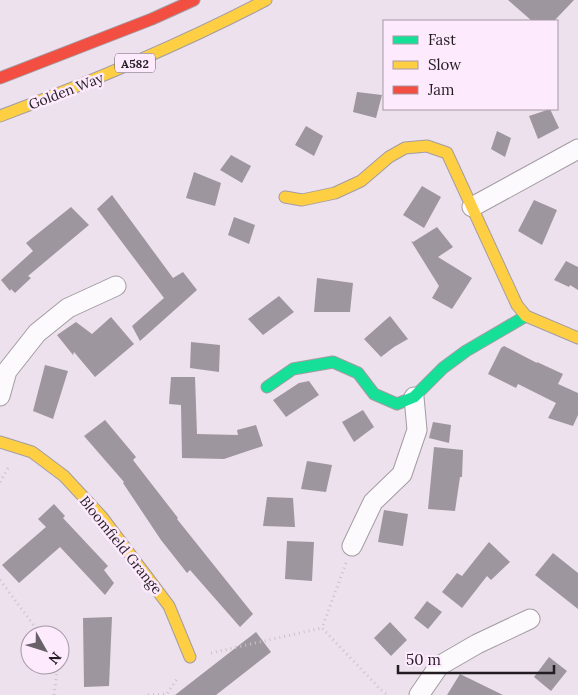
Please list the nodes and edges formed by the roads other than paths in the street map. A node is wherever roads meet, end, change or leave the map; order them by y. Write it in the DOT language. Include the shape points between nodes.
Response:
graph roads {
  1 [pos="194,0"];
  2 [pos="266,0"];
  3 [pos="0,78"];
  4 [pos="0,116"];
  5 [pos="578,149"];
  6 [pos="285,197"];
  7 [pos="472,207"];
  8 [pos="116,286"];
  9 [pos="526,316"];
  10 [pos="578,338"];
  11 [pos="267,387"];
  12 [pos="0,396"];
  13 [pos="414,397"];
  14 [pos="0,442"];
  15 [pos="352,546"];
  16 [pos="530,619"];
  17 [pos="190,657"];
  18 [pos="419,695"];
  1 -- 3 [label="main road, A582"];
  2 -- 4 [label="main road, Golden Way / A582" via="218,26 98,79"];
  5 -- 7 [label="street"];
  6 -- 7 [label="main road" via="302,200 335,194 361,181 404,148 427,146 447,154"];
  7 -- 9 [label="main road" via="511,295"];
  8 -- 12 [label="street" via="68,308 38,333 7,371"];
  9 -- 10 [label="main road"];
  9 -- 13 [label="main road" via="466,351 443,368"];
  11 -- 13 [label="main road" via="293,369 332,362 358,374 374,394 397,404"];
  13 -- 15 [label="street" via="417,430 402,474 373,502"];
  14 -- 17 [label="main road, Bloomfield Grange" via="32,452 64,476 102,517 169,606"];
  16 -- 18 [label="street" via="439,666"];
}
